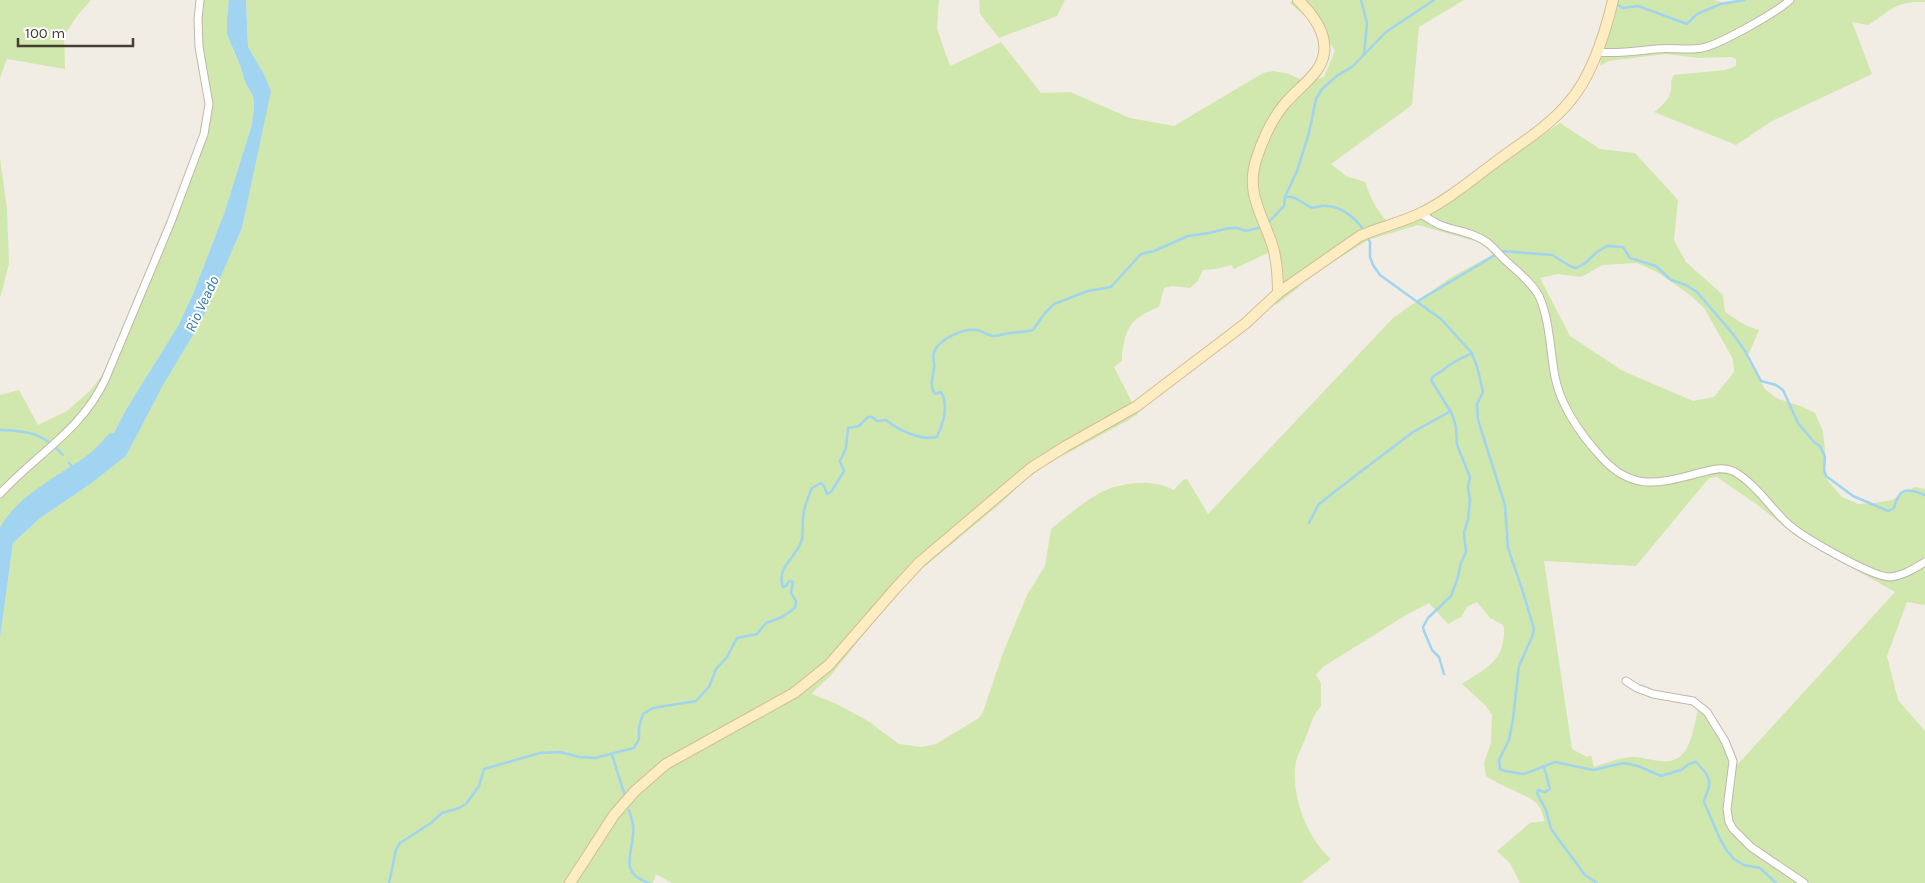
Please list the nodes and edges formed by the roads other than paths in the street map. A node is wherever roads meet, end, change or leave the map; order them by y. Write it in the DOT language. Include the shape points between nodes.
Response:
graph roads {
  1 [pos="200,0"];
  2 [pos="1298,0"];
  3 [pos="1613,0"];
  4 [pos="1790,0"];
  5 [pos="1598,52"];
  6 [pos="1420,214"];
  7 [pos="1278,293"];
  8 [pos="0,494"];
  9 [pos="1925,562"];
  10 [pos="1626,681"];
  11 [pos="570,883"];
  12 [pos="1804,883"];
  1 -- 8 [label="street" via="198,34 209,113 201,146 171,222 93,403 63,437"];
  2 -- 7 [label="street" via="1320,28 1325,43 1323,59 1316,72 1276,116 1257,158 1252,180 1254,199 1276,260"];
  3 -- 5 [label="street"];
  4 -- 5 [label="street" via="1728,38 1707,47"];
  5 -- 6 [label="street" via="1562,110 1481,173"];
  6 -- 7 [label="street" via="1360,236"];
  6 -- 9 [label="street" via="1489,243 1536,292 1544,313 1563,402 1601,458 1621,475 1636,481 1653,482 1715,469 1729,470 1753,486 1803,536 1871,571 1896,576"];
  7 -- 11 [label="street" via="1246,323 1138,406 1025,473 920,562 829,665 794,693 666,764 614,815"];
  10 -- 12 [label="street" via="1653,694 1693,701 1707,712 1732,757 1727,809 1733,829 1751,847"];
}
